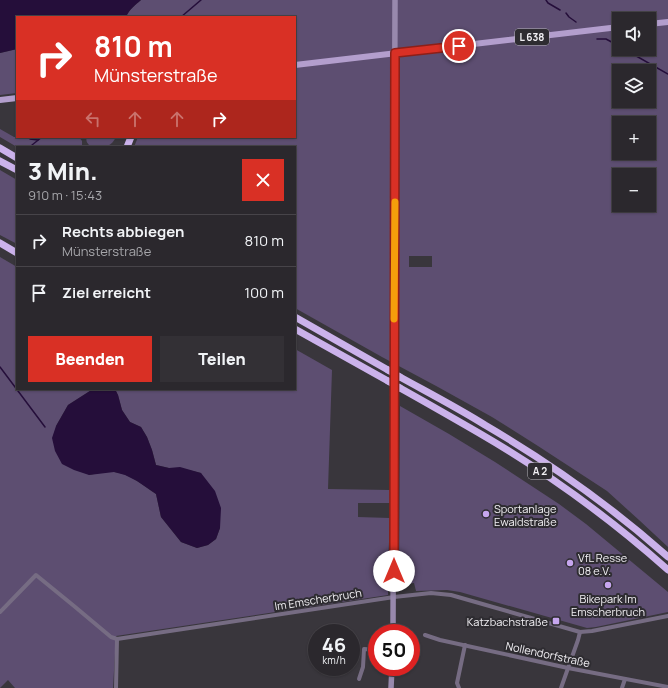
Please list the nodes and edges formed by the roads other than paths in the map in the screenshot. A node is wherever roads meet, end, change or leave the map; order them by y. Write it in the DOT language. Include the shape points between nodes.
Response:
graph roads {
  1 [pos="396,0"];
  2 [pos="668,22"];
  3 [pos="656,23"];
  4 [pos="612,28"];
  5 [pos="395,53"];
  6 [pos="296,65"];
  7 [pos="16,98"];
  8 [pos="0,100"];
  9 [pos="0,148"];
  10 [pos="16,157"];
  11 [pos="0,161"];
  12 [pos="16,169"];
  13 [pos="0,243"];
  14 [pos="16,252"];
  15 [pos="296,318"];
  16 [pos="296,330"];
  17 [pos="668,557"];
  18 [pos="668,570"];
  19 [pos="394,597"];
  20 [pos="0,612"];
  21 [pos="668,616"];
  22 [pos="393,624"];
  23 [pos="580,632"];
  24 [pos="425,635"];
  25 [pos="117,639"];
  26 [pos="465,646"];
  27 [pos="368,650"];
  28 [pos="568,668"];
  29 [pos="392,676"];
  30 [pos="359,679"];
  31 [pos="625,679"];
  32 [pos="668,687"];
  33 [pos="116,688"];
  34 [pos="391,688"];
  35 [pos="459,688"];
  36 [pos="561,688"];
  37 [pos="622,688"];
  1 -- 5 [label="main road"];
  2 -- 3 [label="main road"];
  4 -- 5 [label="main road, L 638"];
  5 -- 6 [label="main road, L 638"];
  5 -- 19 [label="main road"];
  7 -- 8 [label="main road"];
  9 -- 10 [label="highway"];
  11 -- 12 [label="highway"];
  13 -- 14 [label="highway"];
  15 -- 17 [label="highway, A 2, bridge" via="486,425 537,457 600,502"];
  16 -- 18 [label="highway, A 2, bridge" via="525,461 627,535"];
  19 -- 22 [label="main road"];
  19 -- 23 [label="street, Im Emscherbruch" via="431,593 451,595"];
  19 -- 25 [label="street, Im Emscherbruch"];
  20 -- 25 [label="street" via="36,575 111,637"];
  21 -- 23 [label="street, Im Emscherbruch"];
  23 -- 28 [label="street"];
  24 -- 26 [label="street, Nollendorfstraße"];
  25 -- 33 [label="street"];
  26 -- 28 [label="street, Nollendorfstraße"];
  26 -- 35 [label="street" via="457,684"];
  27 -- 30 [label="street" via="364,650"];
  28 -- 31 [label="street, Nollendorfstraße"];
  28 -- 36 [label="street"];
  29 -- 34 [label="main road"];
  31 -- 32 [label="street, Nollendorfstraße"];
  31 -- 37 [label="street"];
}
